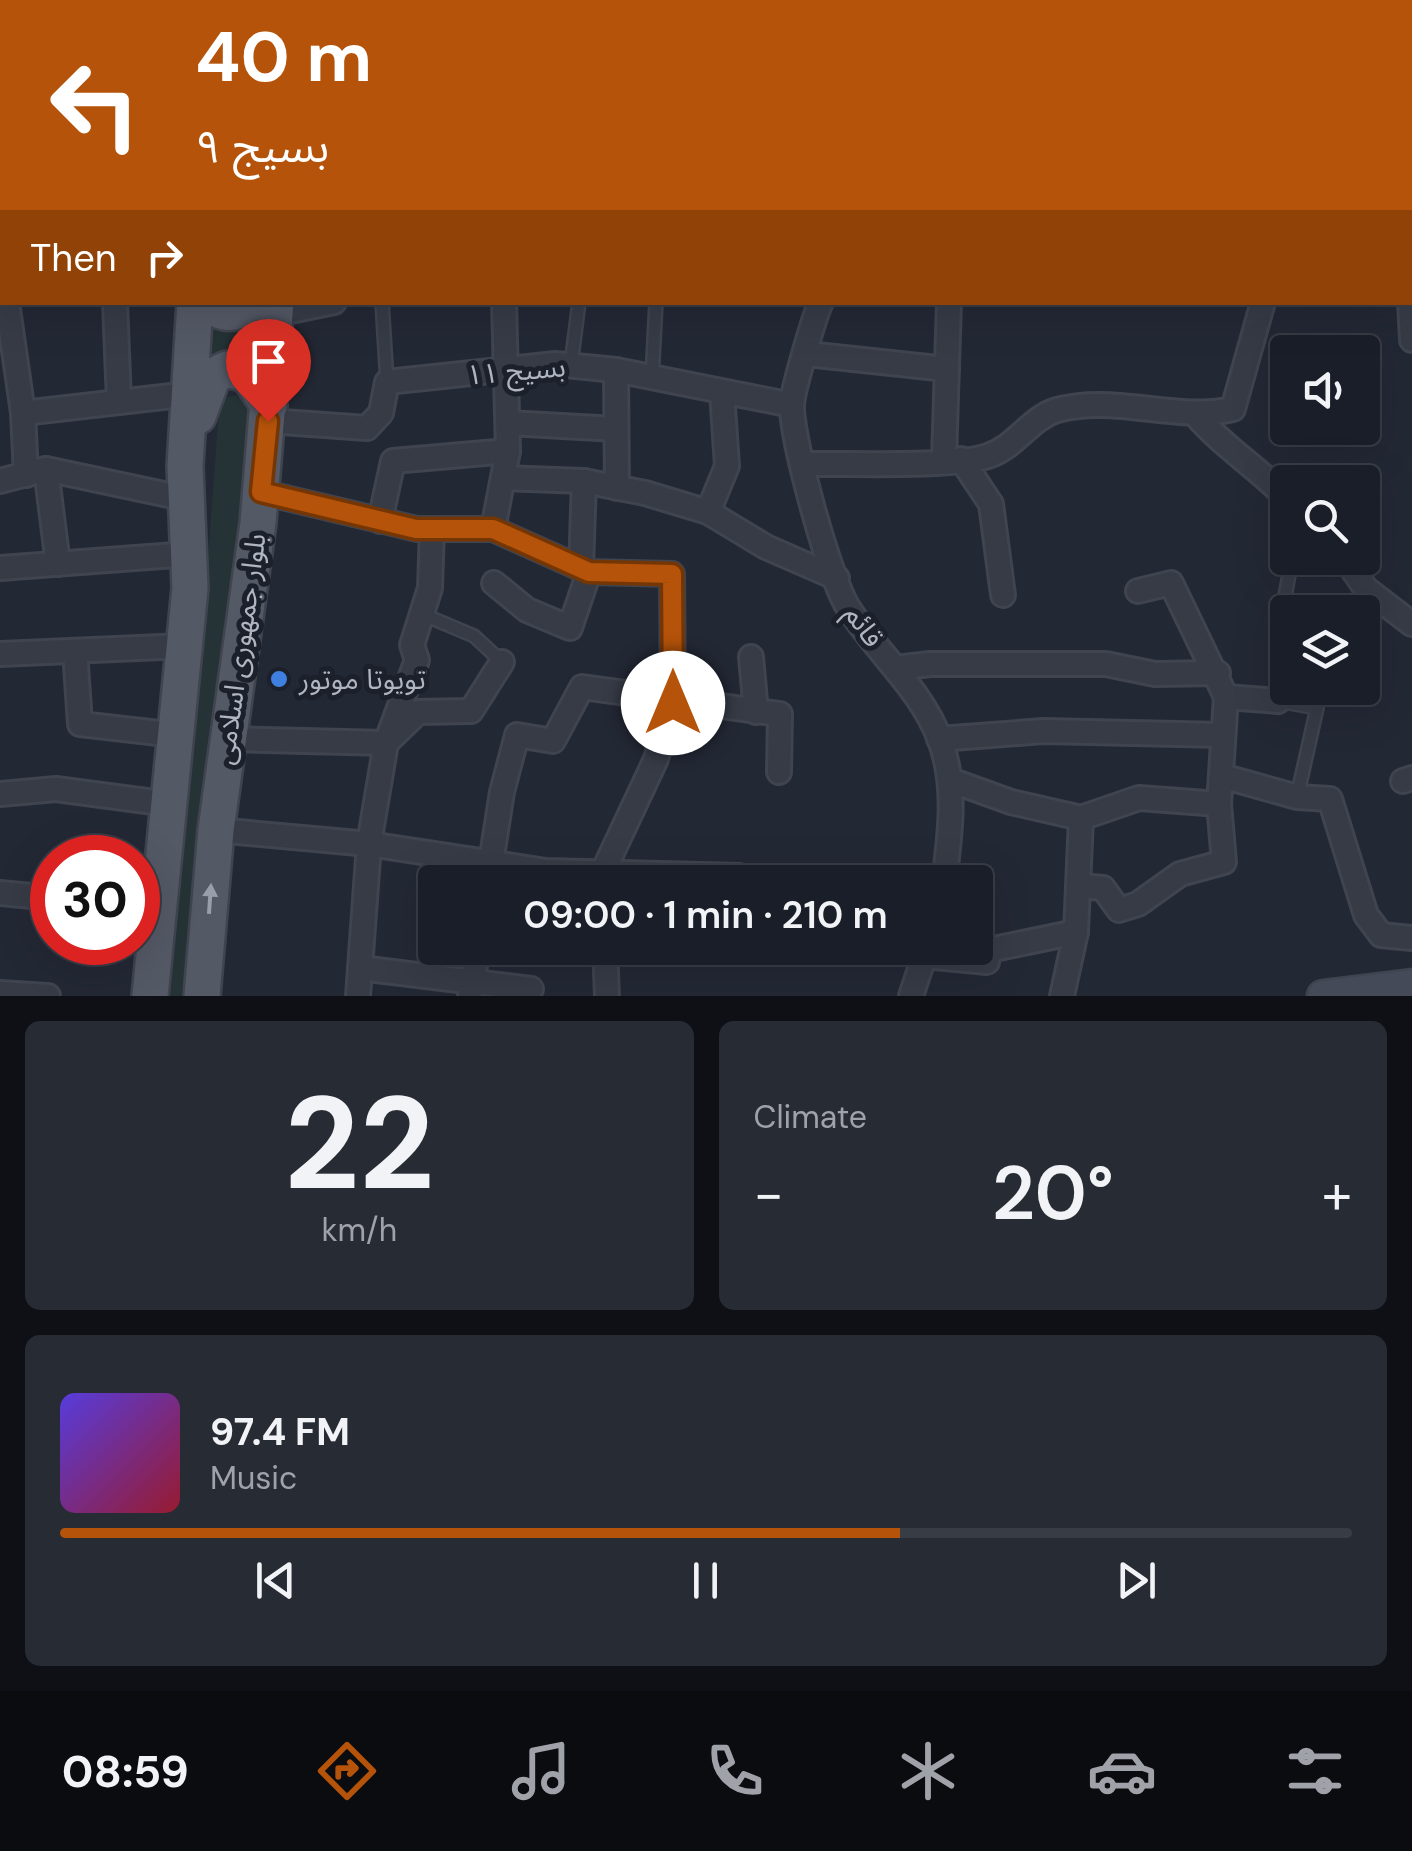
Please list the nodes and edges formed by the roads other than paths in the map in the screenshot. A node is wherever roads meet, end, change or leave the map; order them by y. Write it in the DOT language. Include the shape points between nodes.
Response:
graph roads {
  1 [pos="8,305"];
  2 [pos="115,305"];
  3 [pos="196,305"];
  4 [pos="212,305"];
  5 [pos="382,305"];
  6 [pos="504,305"];
  7 [pos="580,305"];
  8 [pos="656,305"];
  9 [pos="819,305"];
  10 [pos="949,305"];
  11 [pos="1261,305"];
  12 [pos="1410,305"];
  13 [pos="268,306"];
  14 [pos="1412,340"];
  15 [pos="808,354"];
  16 [pos="571,365"];
  17 [pos="947,368"];
  18 [pos="8,370"];
  19 [pos="616,370"];
  20 [pos="507,372"];
  21 [pos="652,378"];
  22 [pos="387,382"];
  23 [pos="722,392"];
  24 [pos="189,394"];
  25 [pos="119,402"];
  26 [pos="792,405"];
  27 [pos="23,413"];
  28 [pos="269,414"];
  29 [pos="1195,414"];
  30 [pos="508,423"];
  31 [pos="616,429"];
  32 [pos="508,451"];
  33 [pos="952,459"];
  34 [pos="804,464"];
  35 [pos="36,472"];
  36 [pos="503,478"];
  37 [pos="584,481"];
  38 [pos="1270,481"];
  39 [pos="0,482"];
  40 [pos="186,483"];
  41 [pos="617,488"];
  42 [pos="261,492"];
  43 [pos="708,512"];
  44 [pos="380,521"];
  45 [pos="432,529"];
  46 [pos="493,529"];
  47 [pos="188,554"];
  48 [pos="58,564"];
  49 [pos="0,568"];
  50 [pos="585,570"];
  51 [pos="1357,575"];
  52 [pos="837,578"];
  53 [pos="494,583"];
  54 [pos="1138,591"];
  55 [pos="1004,596"];
  56 [pos="422,614"];
  57 [pos="1412,624"];
  58 [pos="184,646"];
  59 [pos="76,650"];
  60 [pos="0,654"];
  61 [pos="752,657"];
  62 [pos="502,662"];
  63 [pos="896,668"];
  64 [pos="1218,673"];
  65 [pos="1226,698"];
  66 [pos="1270,701"];
  67 [pos="673,703"];
  68 [pos="1301,705"];
  69 [pos="756,712"];
  70 [pos="176,735"];
  71 [pos="1222,735"];
  72 [pos="228,739"];
  73 [pos="940,739"];
  74 [pos="386,743"];
  75 [pos="779,772"];
  76 [pos="1222,776"];
  77 [pos="950,780"];
  78 [pos="0,794"];
  79 [pos="1297,797"];
  80 [pos="169,804"];
  81 [pos="1218,804"];
  82 [pos="1081,818"];
  83 [pos="216,830"];
  84 [pos="369,844"];
  85 [pos="160,848"];
  86 [pos="453,865"];
  87 [pos="491,865"];
  88 [pos="608,865"];
  89 [pos="946,865"];
  90 [pos="1079,886"];
  91 [pos="0,893"];
  92 [pos="30,896"];
  93 [pos="1076,932"];
  94 [pos="1412,938"];
  95 [pos="993,949"];
  96 [pos="149,965"];
  97 [pos="606,965"];
  98 [pos="922,965"];
  99 [pos="360,968"];
  100 [pos="1412,985"];
  101 [pos="207,987"];
  102 [pos="472,989"];
  103 [pos="531,989"];
  104 [pos="0,993"];
  105 [pos="48,996"];
  106 [pos="150,996"];
  107 [pos="358,996"];
  108 [pos="607,996"];
  109 [pos="911,996"];
  110 [pos="1062,996"];
  111 [pos="1322,996"];
  1 -- 18 [label="street"];
  2 -- 25 [label="street"];
  3 -- 24 [label="main road, بلوار جمهوری اسلامی"];
  4 -- 13 [label="main road" via="226,314"];
  5 -- 22 [label="lane"];
  6 -- 20 [label="street"];
  7 -- 16 [label="lane"];
  8 -- 21 [label="lane"];
  9 -- 15 [label="street, قائم"];
  10 -- 17 [label="street"];
  11 -- 29 [label="street" via="1233,409"];
  12 -- 14 [label="street"];
  13 -- 28 [label="main road, بلوار جمهوری اسلامی"];
  15 -- 17 [label="street"];
  15 -- 26 [label="street, قائم"];
  16 -- 19 [label="street, بسیج ۱۱"];
  16 -- 20 [label="street, بسیج ۱۱"];
  17 -- 33 [label="street"];
  18 -- 27 [label="street"];
  19 -- 21 [label="street, بسیج ۱۱"];
  19 -- 31 [label="street"];
  20 -- 22 [label="street, بسیج ۱۱"];
  20 -- 30 [label="street"];
  21 -- 23 [label="street, بسیج ۱۱"];
  22 -- 28 [label="street" via="381,413 367,428"];
  23 -- 26 [label="street, بسیج ۱۱"];
  23 -- 43 [label="street" via="727,466"];
  24 -- 25 [label="street"];
  24 -- 40 [label="main road, بلوار جمهوری اسلامی"];
  25 -- 27 [label="street"];
  26 -- 34 [label="street, قائم"];
  27 -- 35 [label="street"];
  28 -- 40 [label="main road" via="247,374 227,369 213,376 203,395"];
  28 -- 42 [label="main road, بلوار جمهوری اسلامی"];
  29 -- 33 [label="street" via="1090,406 1054,410 1012,447 983,458"];
  29 -- 38 [label="street"];
  30 -- 31 [label="street"];
  30 -- 32 [label="street"];
  31 -- 41 [label="street"];
  32 -- 36 [label="street"];
  32 -- 44 [label="street" via="393,461"];
  33 -- 34 [label="street"];
  33 -- 55 [label="street" via="991,504"];
  34 -- 52 [label="street, قائم"];
  35 -- 39 [label="street"];
  35 -- 40 [label="street"];
  35 -- 48 [label="street"];
  36 -- 37 [label="street"];
  36 -- 46 [label="street"];
  37 -- 41 [label="street"];
  37 -- 50 [label="street"];
  40 -- 47 [label="main road, بلوار جمهوری اسلامی"];
  41 -- 43 [label="street"];
  42 -- 44 [label="street"];
  42 -- 72 [label="main road, بلوار جمهوری اسلامی"];
  43 -- 52 [label="street"];
  44 -- 45 [label="street"];
  45 -- 46 [label="street"];
  45 -- 56 [label="street"];
  46 -- 50 [label="street"];
  47 -- 48 [label="street"];
  47 -- 58 [label="main road, بلوار جمهوری اسلامی"];
  48 -- 49 [label="street"];
  50 -- 53 [label="street" via="570,628 527,610"];
  50 -- 67 [label="street" via="672,574"];
  51 -- 57 [label="street"];
  52 -- 63 [label="street, قائم" via="847,607"];
  54 -- 64 [label="street" via="1172,583 1197,644"];
  56 -- 62 [label="lane" via="474,636"];
  56 -- 74 [label="street" via="412,644 417,660"];
  58 -- 59 [label="street"];
  58 -- 70 [label="main road, بلوار جمهوری اسلامی"];
  59 -- 60 [label="street"];
  59 -- 70 [label="street" via="80,724"];
  61 -- 69 [label="street"];
  62 -- 74 [label="street" via="471,711 418,712"];
  63 -- 64 [label="street" via="1106,664 1155,674"];
  63 -- 73 [label="street, قائم"];
  64 -- 65 [label="street"];
  65 -- 66 [label="street"];
  65 -- 71 [label="street"];
  67 -- 69 [label="street"];
  67 -- 87 [label="street" via="582,688 553,741 517,735"];
  67 -- 88 [label="street" via="656,759"];
  68 -- 79 [label="lane" via="1318,708"];
  69 -- 75 [label="street" via="780,714"];
  70 -- 80 [label="main road, بلوار جمهوری اسلامی"];
  71 -- 73 [label="street" via="1044,731"];
  71 -- 76 [label="street"];
  72 -- 74 [label="street"];
  72 -- 83 [label="main road, بلوار جمهوری اسلامی"];
  73 -- 77 [label="street, قائم"];
  74 -- 84 [label="street"];
  76 -- 79 [label="street"];
  76 -- 81 [label="street"];
  77 -- 82 [label="street"];
  77 -- 89 [label="street, قائم"];
  78 -- 80 [label="street" via="56,789"];
  79 -- 94 [label="street" via="1330,799 1366,915 1381,935"];
  80 -- 85 [label="main road, بلوار جمهوری اسلامی"];
  81 -- 82 [label="street" via="1138,798"];
  81 -- 90 [label="street" via="1224,862 1180,874 1119,910 1102,888"];
  82 -- 90 [label="street"];
  83 -- 84 [label="street"];
  101 -- 83 [label="main road, بلوار جمهوری اسلامی, one-way"];
  84 -- 86 [label="street"];
  84 -- 99 [label="street"];
  90 -- 93 [label="street"];
  91 -- 92 [label="street"];
  93 -- 95 [label="street"];
  93 -- 110 [label="street"];
  96 -- 106 [label="main road, بلوار جمهوری اسلامی"];
  97 -- 108 [label="street"];
  98 -- 109 [label="street"];
  99 -- 102 [label="street"];
  99 -- 107 [label="street"];
  100 -- 111 [label="main road"];
  102 -- 103 [label="street"];
  104 -- 105 [label="street"];
}
